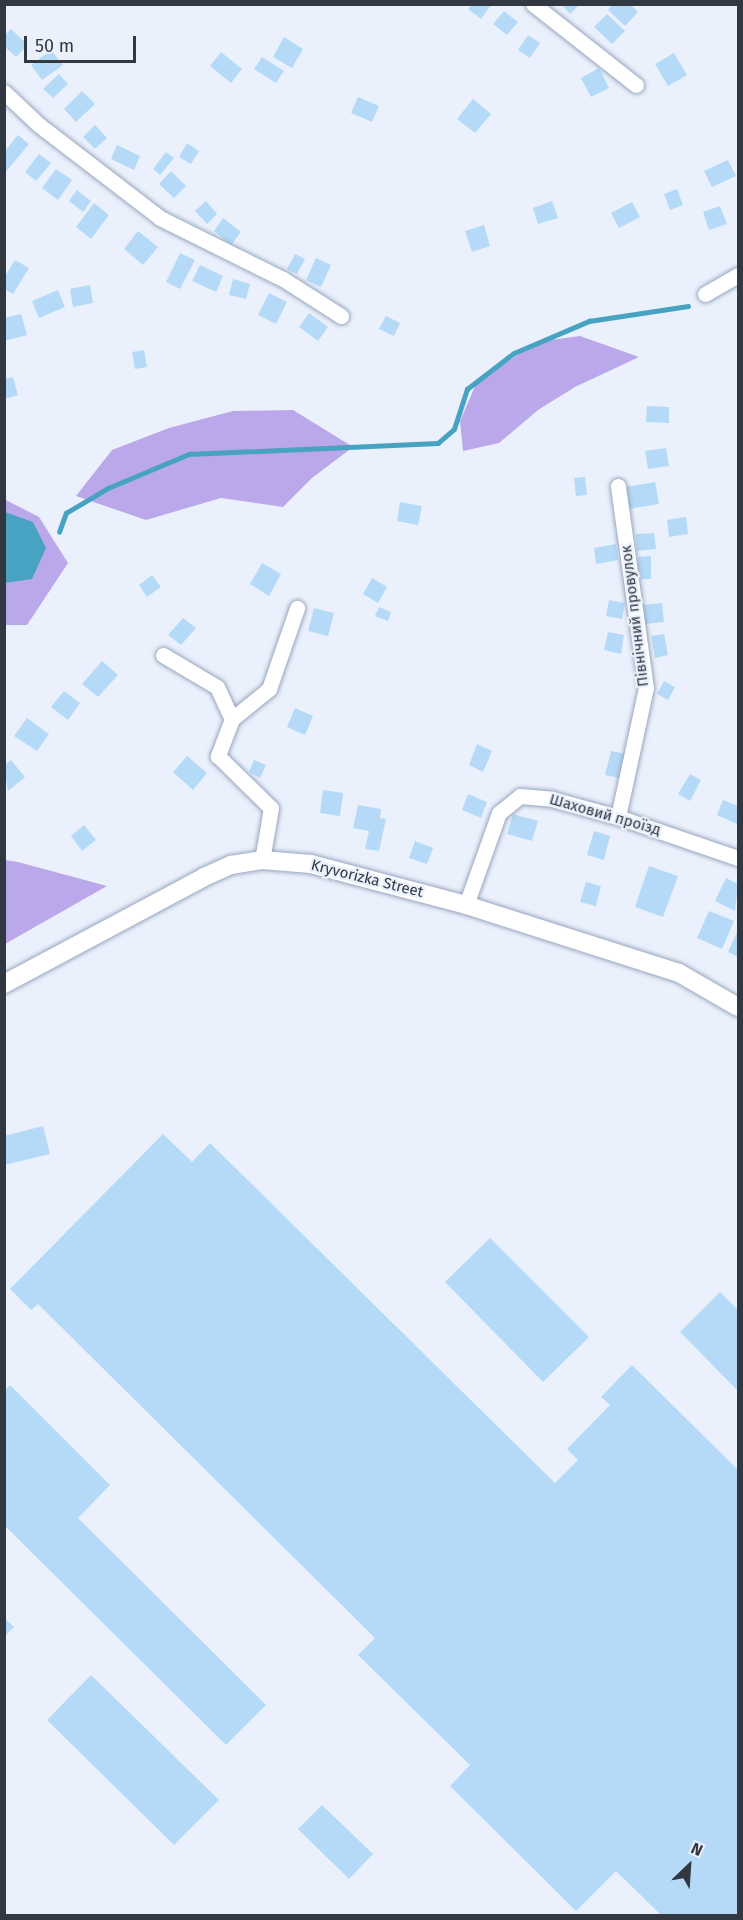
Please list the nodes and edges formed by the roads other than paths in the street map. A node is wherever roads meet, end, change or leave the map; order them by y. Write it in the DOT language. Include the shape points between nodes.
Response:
graph roads {
  1 [pos="533,4"];
  2 [pos="636,85"];
  3 [pos="4,92"];
  4 [pos="738,275"];
  5 [pos="705,294"];
  6 [pos="341,316"];
  7 [pos="618,486"];
  8 [pos="297,608"];
  9 [pos="163,655"];
  10 [pos="232,719"];
  11 [pos="618,817"];
  12 [pos="738,858"];
  13 [pos="262,860"];
  14 [pos="466,905"];
  15 [pos="4,984"];
  16 [pos="738,1006"];
  1 -- 2 [label="street"];
  3 -- 6 [label="street" via="39,125 160,218 283,279"];
  4 -- 5 [label="street"];
  7 -- 11 [label="street, Північний провулок" via="646,688"];
  8 -- 10 [label="street" via="269,689"];
  9 -- 10 [label="street" via="217,687"];
  10 -- 13 [label="street" via="218,756 271,808"];
  11 -- 12 [label="street, Шаховий проїзд"];
  11 -- 14 [label="street, Шаховий проїзд" via="534,796 510,801 492,828"];
  13 -- 14 [label="main road, Kryvorizka Street" via="311,864"];
  13 -- 15 [label="main road, Kryvorizka Street" via="231,865 204,877"];
  14 -- 16 [label="main road, Kryvorizka Street" via="679,973"];
}
